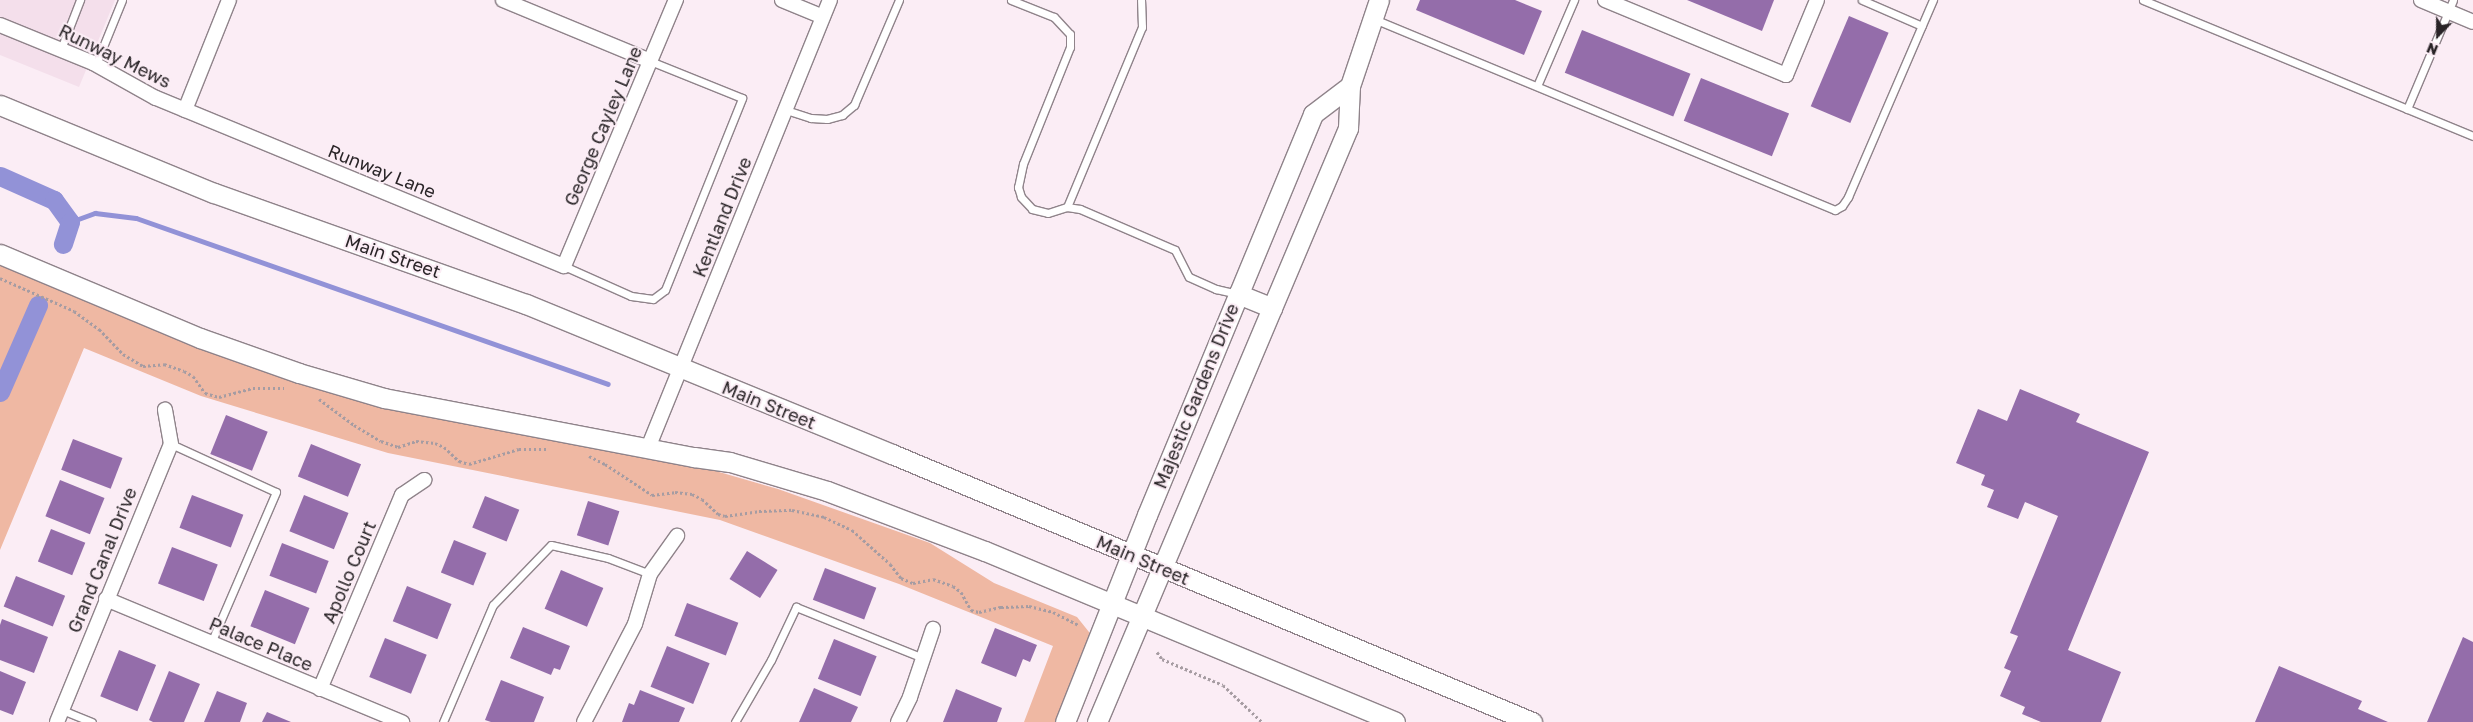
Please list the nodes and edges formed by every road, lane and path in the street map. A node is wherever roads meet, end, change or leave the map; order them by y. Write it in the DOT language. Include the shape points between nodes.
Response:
graph roads {
  1 [pos="80,0"];
  2 [pos="122,0"];
  3 [pos="229,0"];
  4 [pos="502,0"];
  5 [pos="676,0"];
  6 [pos="782,0"];
  7 [pos="830,0"];
  8 [pos="899,0"];
  9 [pos="1011,0"];
  10 [pos="1141,0"];
  11 [pos="1379,0"];
  12 [pos="1574,0"];
  13 [pos="1605,0"];
  14 [pos="1817,0"];
  15 [pos="1862,0"];
  16 [pos="1933,0"];
  17 [pos="2143,0"];
  18 [pos="2421,0"];
  19 [pos="2451,6"];
  20 [pos="824,17"];
  21 [pos="1372,18"];
  22 [pos="2473,22"];
  23 [pos="0,25"];
  24 [pos="1922,26"];
  25 [pos="61,49"];
  26 [pos="650,61"];
  27 [pos="96,64"];
  28 [pos="1350,86"];
  29 [pos="1537,86"];
  30 [pos="0,106"];
  31 [pos="2407,109"];
  32 [pos="185,110"];
  33 [pos="786,110"];
  34 [pos="2473,136"];
  35 [pos="1067,207"];
  36 [pos="0,254"];
  37 [pos="564,266"];
  38 [pos="0,278"];
  39 [pos="1238,294"];
  40 [pos="1272,308"];
  41 [pos="680,369"];
  42 [pos="286,389"];
  43 [pos="317,398"];
  44 [pos="165,410"];
  45 [pos="171,444"];
  46 [pos="556,448"];
  47 [pos="648,448"];
  48 [pos="582,453"];
  49 [pos="424,480"];
  50 [pos="676,536"];
  51 [pos="1132,555"];
  52 [pos="1162,568"];
  53 [pos="650,574"];
  54 [pos="106,599"];
  55 [pos="1113,604"];
  56 [pos="1142,616"];
  57 [pos="1079,624"];
  58 [pos="933,629"];
  59 [pos="211,643"];
  60 [pos="1157,652"];
  61 [pos="923,658"];
  62 [pos="320,689"];
  63 [pos="59,716"];
  64 [pos="1522,720"];
  65 [pos="92,722"];
  66 [pos="402,722"];
  67 [pos="443,722"];
  68 [pos="584,722"];
  69 [pos="735,722"];
  70 [pos="898,722"];
  71 [pos="1066,722"];
  72 [pos="1098,722"];
  73 [pos="1262,722"];
  74 [pos="1395,722"];
  1 -- 25 [label="lane"];
  2 -- 27 [label="lane"];
  3 -- 32 [label="street"];
  4 -- 26 [label="street"];
  5 -- 26 [label="street, George Cayley Lane"];
  6 -- 20 [label="street"];
  7 -- 20 [label="street, Kentland Drive"];
  8 -- 33 [label="lane" via="854,105 842,115 827,119"];
  9 -- 35 [label="lane" via="1054,17 1070,34 1070,46 1023,164 1018,187 1032,209 1048,213"];
  10 -- 35 [label="lane" via="1142,27"];
  11 -- 21 [label="main road, Majestic Gardens Drive"];
  12 -- 29 [label="lane"];
  13 -- 14 [label="street" via="1786,75"];
  15 -- 24 [label="lane"];
  16 -- 24 [label="lane"];
  17 -- 31 [label="lane"];
  18 -- 19 [label="street"];
  19 -- 22 [label="street"];
  19 -- 31 [label="lane"];
  20 -- 33 [label="street, Kentland Drive"];
  21 -- 28 [label="main road, Majestic Gardens Drive"];
  21 -- 29 [label="lane"];
  23 -- 25 [label="street, Runway Mews"];
  24 -- 29 [label="lane" via="1848,197 1835,210"];
  25 -- 27 [label="street, Runway Mews"];
  26 -- 37 [label="street, George Cayley Lane"];
  26 -- 37 [label="lane" via="742,98 665,290 653,300 631,296"];
  27 -- 32 [label="street, Runway Mews" via="146,94"];
  28 -- 39 [label="main road, Majestic Gardens Drive" via="1313,114"];
  28 -- 40 [label="main road, Majestic Gardens Drive" via="1348,128"];
  30 -- 41 [label="main road, Main Street" via="214,193 526,304"];
  31 -- 34 [label="lane"];
  32 -- 37 [label="street, Runway Lane"];
  33 -- 41 [label="street, Kentland Drive"];
  35 -- 39 [label="lane" via="1080,209 1174,250 1189,277"];
  36 -- 47 [label="main road" via="200,338 327,381 384,398"];
  38 -- 42 [label="path" via="74,311 99,329 123,354 143,366 164,364 184,370 193,376 205,393 219,397 253,388"];
  39 -- 40 [label="main road"];
  39 -- 51 [label="main road, Majestic Gardens Drive"];
  40 -- 52 [label="main road, Majestic Gardens Drive"];
  41 -- 47 [label="street, Kentland Drive"];
  41 -- 51 [label="main road, Main Street"];
  43 -- 46 [label="path" via="381,441 398,447 416,441 435,443 459,461 469,464 519,449"];
  44 -- 45 [label="street"];
  45 -- 54 [label="street, Grand Canal Drive"];
  45 -- 59 [label="lane" via="276,492"];
  47 -- 55 [label="main road" via="730,462 827,491"];
  48 -- 57 [label="path" via="652,495 692,494 725,516 792,510 824,516 852,530 901,578 914,583 933,579 953,586 961,592 971,610 979,612 1029,606"];
  49 -- 62 [label="street, Apollo Court" via="402,495"];
  50 -- 53 [label="street"];
  51 -- 52 [label="main road, Main Street"];
  51 -- 55 [label="main road, Majestic Gardens Drive"];
  52 -- 56 [label="main road, Majestic Gardens Drive"];
  52 -- 64 [label="main road, Main Street"];
  53 -- 67 [label="lane" via="608,558 551,545 493,605"];
  53 -- 68 [label="street" via="635,624"];
  54 -- 59 [label="street, Palace Place"];
  54 -- 63 [label="street, Grand Canal Drive"];
  55 -- 56 [label="main road"];
  55 -- 71 [label="main road, Majestic Gardens Drive"];
  56 -- 72 [label="main road, Majestic Gardens Drive"];
  56 -- 74 [label="main road"];
  58 -- 61 [label="street"];
  59 -- 62 [label="street, Palace Place"];
  60 -- 73 [label="path" via="1162,659 1223,685"];
  61 -- 69 [label="lane" via="796,607 771,660"];
  61 -- 70 [label="street"];
  62 -- 66 [label="street, Palace Place"];
  63 -- 65 [label="lane"];
}
